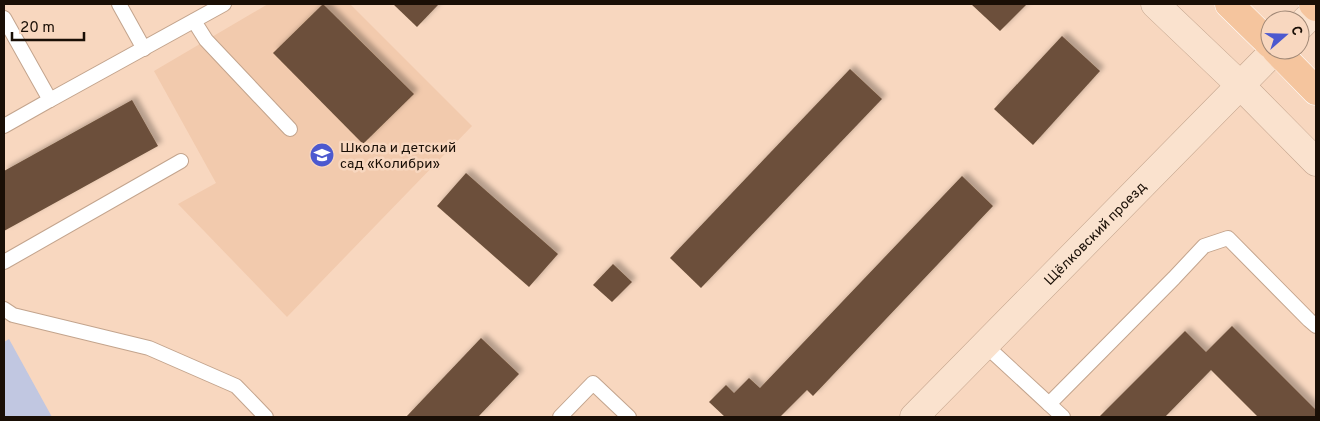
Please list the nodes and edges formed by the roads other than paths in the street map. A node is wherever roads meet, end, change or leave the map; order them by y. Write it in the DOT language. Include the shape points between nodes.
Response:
graph roads {
  1 [pos="119,4"];
  2 [pos="224,4"];
  3 [pos="1155,4"];
  4 [pos="1229,4"];
  5 [pos="1313,4"];
  6 [pos="1316,8"];
  7 [pos="4,18"];
  8 [pos="194,21"];
  9 [pos="1260,34"];
  10 [pos="144,49"];
  11 [pos="1266,60"];
  12 [pos="1286,60"];
  13 [pos="1240,85"];
  14 [pos="1316,90"];
  15 [pos="50,100"];
  16 [pos="4,126"];
  17 [pos="290,129"];
  18 [pos="181,161"];
  19 [pos="1316,162"];
  20 [pos="4,262"];
  21 [pos="4,309"];
  22 [pos="1316,326"];
  23 [pos="984,344"];
  24 [pos="1049,404"];
  25 [pos="266,417"];
  26 [pos="560,417"];
  27 [pos="629,417"];
  28 [pos="914,417"];
  29 [pos="1063,417"];
  1 -- 10 [label="lane"];
  2 -- 8 [label="lane"];
  3 -- 13 [label="street"];
  4 -- 9 [label="main road"];
  5 -- 6 [label="main road"];
  7 -- 15 [label="lane"];
  8 -- 10 [label="lane"];
  8 -- 17 [label="lane" via="206,40"];
  10 -- 15 [label="lane"];
  11 -- 13 [label="street, Щёлковский проезд"];
  12 -- 14 [label="main road"];
  13 -- 19 [label="street"];
  13 -- 23 [label="street, Щёлковский проезд"];
  15 -- 16 [label="lane"];
  18 -- 20 [label="lane"];
  21 -- 25 [label="lane" via="12,315 149,348 236,386"];
  22 -- 24 [label="lane" via="1228,238 1204,246"];
  23 -- 24 [label="lane"];
  23 -- 28 [label="street, Щёлковский проезд"];
  24 -- 29 [label="lane"];
  26 -- 27 [label="lane" via="593,384"];
}
